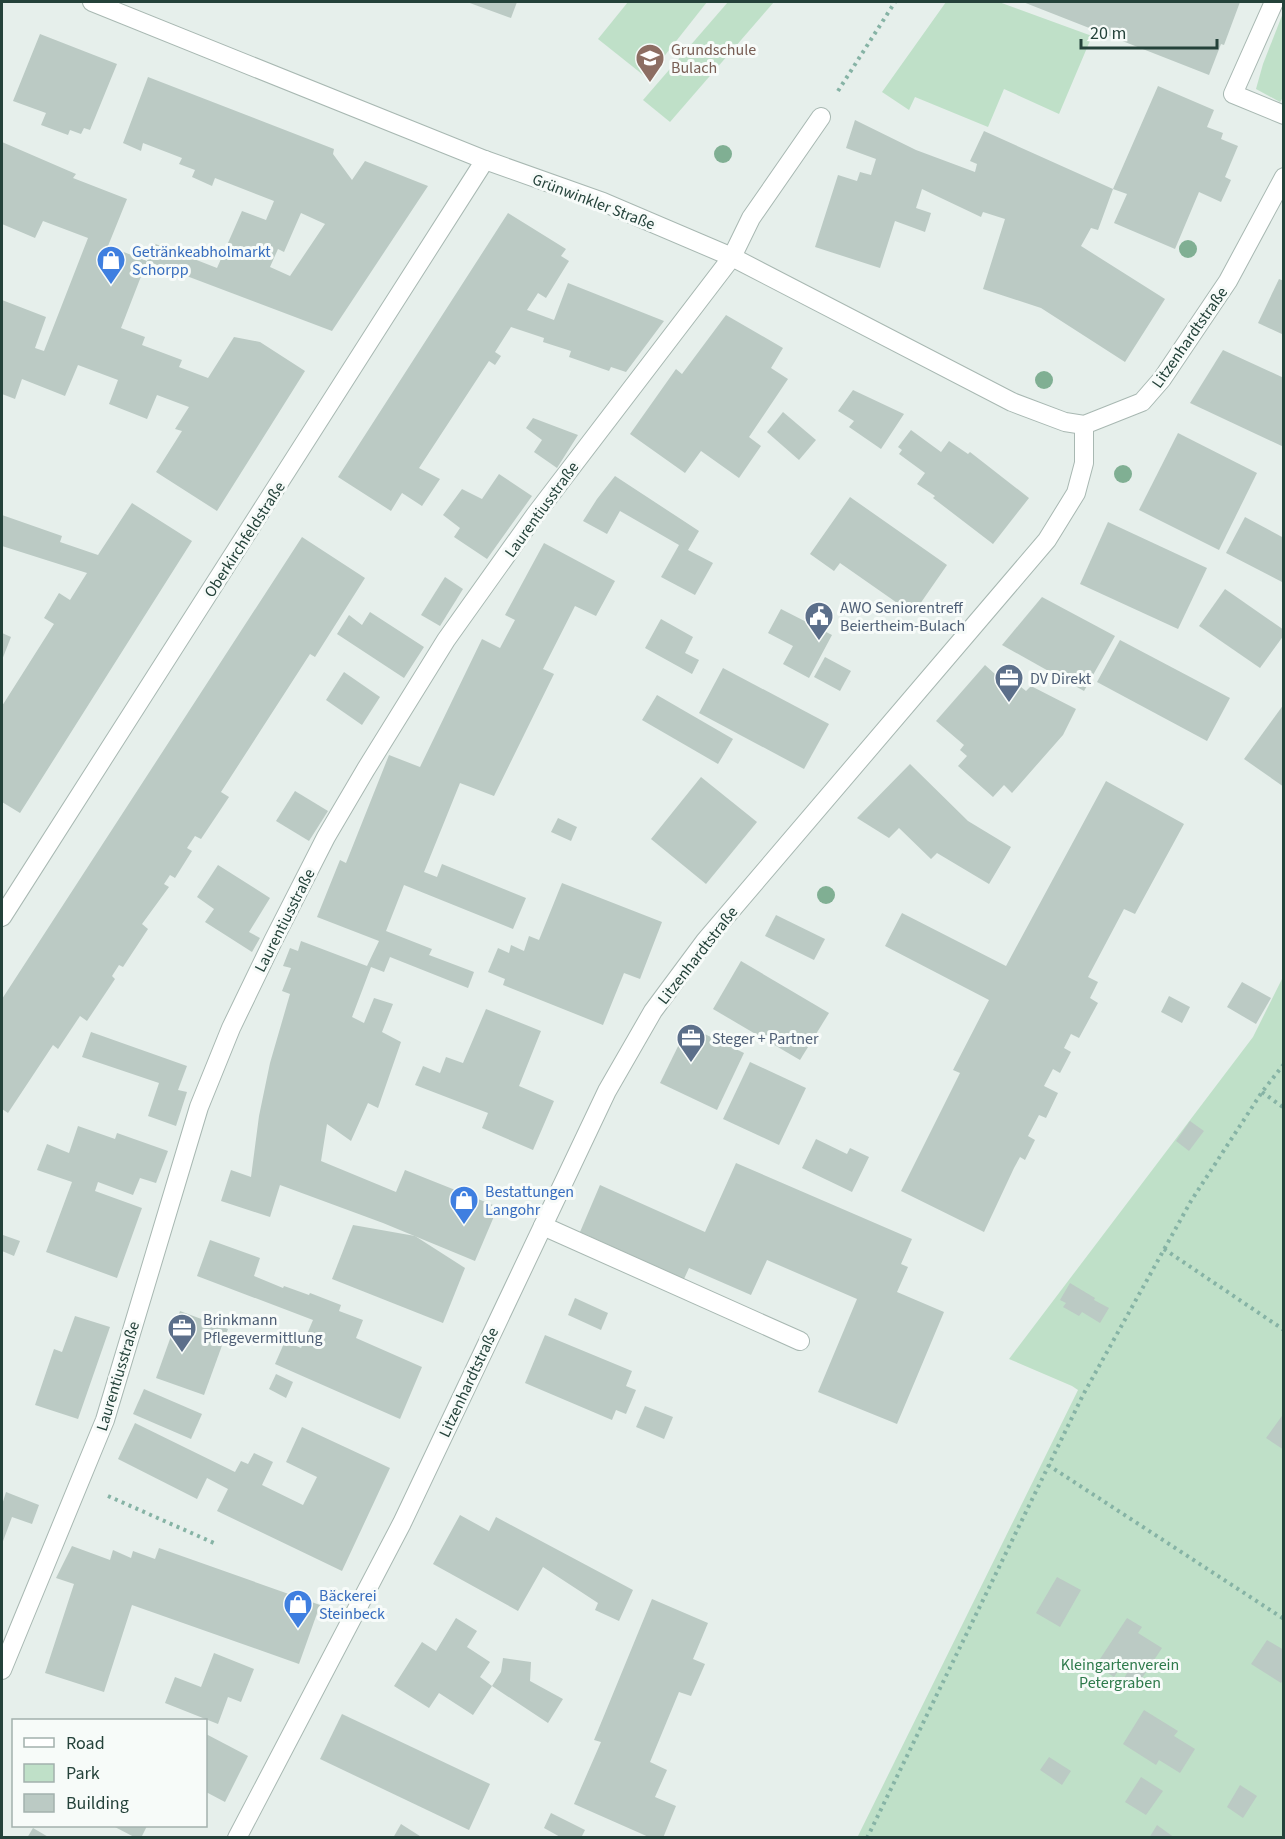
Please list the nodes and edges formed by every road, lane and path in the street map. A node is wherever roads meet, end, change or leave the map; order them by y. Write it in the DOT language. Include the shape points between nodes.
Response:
graph roads {
  1 [pos="92,2"];
  2 [pos="895,2"];
  3 [pos="1274,2"];
  4 [pos="1284,115"];
  5 [pos="821,117"];
  6 [pos="485,160"];
  7 [pos="1284,177"];
  8 [pos="732,257"];
  9 [pos="1084,425"];
  10 [pos="2,917"];
  11 [pos="1284,1064"];
  12 [pos="1262,1092"];
  13 [pos="1284,1108"];
  14 [pos="543,1226"];
  15 [pos="1164,1249"];
  16 [pos="1284,1330"];
  17 [pos="800,1341"];
  18 [pos="1048,1465"];
  19 [pos="80,1483"];
  20 [pos="214,1543"];
  21 [pos="1284,1619"];
  22 [pos="2,1670"];
  23 [pos="237,1838"];
  24 [pos="867,1838"];
  1 -- 6 [label="street, Grünwinkler Straße"];
  2 -- 5 [label="path"];
  3 -- 4 [label="street" via="1233,94"];
  5 -- 8 [label="street, Laurentiusstraße" via="751,218"];
  6 -- 8 [label="street, Grünwinkler Straße" via="603,202"];
  6 -- 10 [label="street, Oberkirchfeldstraße"];
  7 -- 9 [label="street, Litzenhardtstraße" via="1227,281 1162,379 1142,402"];
  8 -- 9 [label="street, Grünwinkler Straße" via="1012,402 1058,420"];
  8 -- 19 [label="street, Laurentiusstraße" via="535,515 446,640 326,837 231,1028 199,1107 105,1420"];
  9 -- 14 [label="street, Litzenhardtstraße" via="1084,463 1076,493 1047,540 705,941 653,1011 607,1091"];
  11 -- 12 [label="path"];
  12 -- 13 [label="path"];
  12 -- 15 [label="path"];
  14 -- 17 [label="street"];
  14 -- 23 [label="street, Litzenhardtstraße" via="402,1523"];
  15 -- 16 [label="path"];
  15 -- 18 [label="path"];
  18 -- 21 [label="path"];
  18 -- 24 [label="path"];
  19 -- 20 [label="path"];
  19 -- 22 [label="street, Laurentiusstraße"];
}
